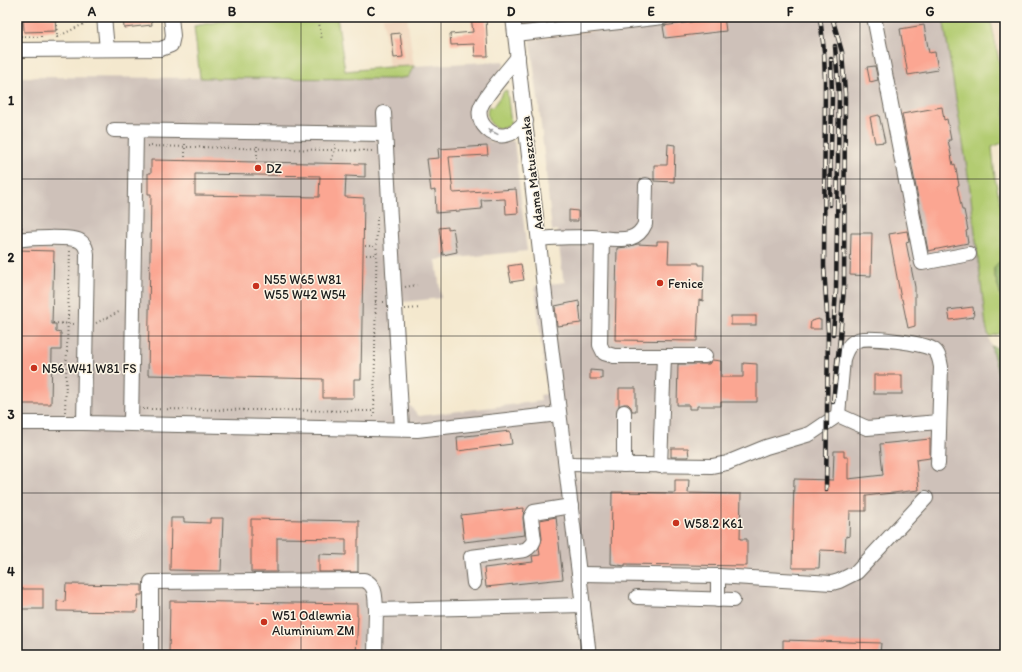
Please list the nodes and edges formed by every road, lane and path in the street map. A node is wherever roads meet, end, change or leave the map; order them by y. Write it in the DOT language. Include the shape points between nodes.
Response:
graph roads {
  1 [pos="56,17"];
  2 [pos="98,17"];
  3 [pos="104,17"];
  4 [pos="171,17"];
  5 [pos="318,17"];
  6 [pos="513,17"];
  7 [pos="663,17"];
  8 [pos="874,17"];
  9 [pos="41,32"];
  10 [pos="515,34"];
  11 [pos="41,37"];
  12 [pos="322,40"];
  13 [pos="107,49"];
  14 [pos="17,50"];
  15 [pos="518,57"];
  16 [pos="384,113"];
  17 [pos="526,121"];
  18 [pos="114,130"];
  19 [pos="136,130"];
  20 [pos="186,131"];
  21 [pos="257,132"];
  22 [pos="336,133"];
  23 [pos="384,134"];
  24 [pos="136,146"];
  25 [pos="185,147"];
  26 [pos="257,149"];
  27 [pos="335,150"];
  28 [pos="385,150"];
  29 [pos="257,159"];
  30 [pos="331,160"];
  31 [pos="185,161"];
  32 [pos="646,185"];
  33 [pos="377,211"];
  34 [pos="602,238"];
  35 [pos="17,240"];
  36 [pos="539,240"];
  37 [pos="70,246"];
  38 [pos="365,246"];
  39 [pos="376,246"];
  40 [pos="969,254"];
  41 [pos="366,255"];
  42 [pos="376,255"];
  43 [pos="417,286"];
  44 [pos="400,288"];
  45 [pos="664,356"];
  46 [pos="705,356"];
  47 [pos="131,409"];
  48 [pos="374,411"];
  49 [pos="624,412"];
  50 [pos="560,414"];
  51 [pos="838,415"];
  52 [pos="65,417"];
  53 [pos="939,422"];
  54 [pos="17,423"];
  55 [pos="84,423"];
  56 [pos="132,423"];
  57 [pos="374,423"];
  58 [pos="402,429"];
  59 [pos="566,464"];
  60 [pos="938,464"];
  61 [pos="624,465"];
  62 [pos="660,466"];
  63 [pos="926,498"];
  64 [pos="571,506"];
  65 [pos="580,574"];
  66 [pos="669,575"];
  67 [pos="718,576"];
  68 [pos="474,583"];
  69 [pos="637,597"];
  70 [pos="669,598"];
  71 [pos="718,600"];
  72 [pos="733,600"];
  73 [pos="583,605"];
  74 [pos="376,610"];
  75 [pos="150,655"];
  76 [pos="375,655"];
  77 [pos="589,655"];
  1 -- 2 [label="path" via="57,37"];
  3 -- 13 [label="street"];
  4 -- 13 [label="street" via="171,46 161,49"];
  5 -- 12 [label="path"];
  6 -- 10 [label="street, Adama Matuszczaka"];
  7 -- 10 [label="street"];
  8 -- 40 [label="street" via="922,263"];
  9 -- 11 [label="path"];
  10 -- 15 [label="street, Adama Matuszczaka"];
  13 -- 14 [label="street"];
  15 -- 17 [label="street, Adama Matuszczaka"];
  17 -- 15 [label="street, one-way" via="511,134 501,136 487,130 480,114 486,98"];
  16 -- 23 [label="street"];
  17 -- 36 [label="street, Adama Matuszczaka"];
  18 -- 19 [label="street"];
  19 -- 20 [label="street"];
  19 -- 24 [label="street"];
  20 -- 21 [label="street"];
  20 -- 25 [label="path"];
  21 -- 22 [label="street"];
  21 -- 26 [label="path"];
  22 -- 23 [label="street"];
  22 -- 27 [label="path"];
  23 -- 28 [label="street"];
  24 -- 25 [label="path"];
  24 -- 47 [label="street"];
  25 -- 26 [label="path"];
  25 -- 31 [label="path"];
  26 -- 27 [label="path"];
  26 -- 29 [label="path"];
  27 -- 28 [label="path"];
  27 -- 30 [label="path"];
  28 -- 58 [label="street"];
  32 -- 34 [label="street" via="646,218 640,233 626,239"];
  33 -- 39 [label="path"];
  34 -- 36 [label="street" via="558,237"];
  34 -- 45 [label="street" via="600,345 604,354"];
  35 -- 55 [label="street" via="73,239 85,246 87,255"];
  36 -- 50 [label="street, Adama Matuszczaka"];
  37 -- 52 [label="path"];
  38 -- 39 [label="path"];
  39 -- 42 [label="path"];
  41 -- 42 [label="path"];
  42 -- 48 [label="path"];
  43 -- 44 [label="path"];
  45 -- 46 [label="street"];
  45 -- 62 [label="street"];
  47 -- 48 [label="path"];
  47 -- 56 [label="street"];
  48 -- 57 [label="path"];
  49 -- 61 [label="street"];
  50 -- 58 [label="street" via="427,429"];
  50 -- 59 [label="street, Adama Matuszczaka"];
  51 -- 53 [label="street" via="867,428"];
  51 -- 53 [label="street" via="846,350 859,339 871,338 926,346 938,353 941,366"];
  51 -- 62 [label="street" via="810,434 719,465"];
  53 -- 60 [label="street"];
  54 -- 55 [label="street"];
  55 -- 56 [label="street"];
  56 -- 58 [label="street"];
  59 -- 61 [label="street"];
  59 -- 64 [label="street, Adama Matuszczaka"];
  61 -- 62 [label="street"];
  63 -- 67 [label="street" via="857,572 840,581 832,583"];
  64 -- 65 [label="street, Adama Matuszczaka"];
  64 -- 68 [label="street" via="534,512 531,517 534,540 525,550 471,557"];
  65 -- 66 [label="street"];
  65 -- 73 [label="street, Adama Matuszczaka"];
  66 -- 67 [label="street"];
  66 -- 70 [label="street"];
  67 -- 71 [label="street"];
  69 -- 70 [label="street"];
  70 -- 71 [label="street"];
  71 -- 72 [label="street"];
  73 -- 74 [label="street"];
  73 -- 77 [label="street, Adama Matuszczaka"];
  74 -- 75 [label="street" via="373,587 369,581 364,580 151,582"];
  74 -- 76 [label="street"];
}
